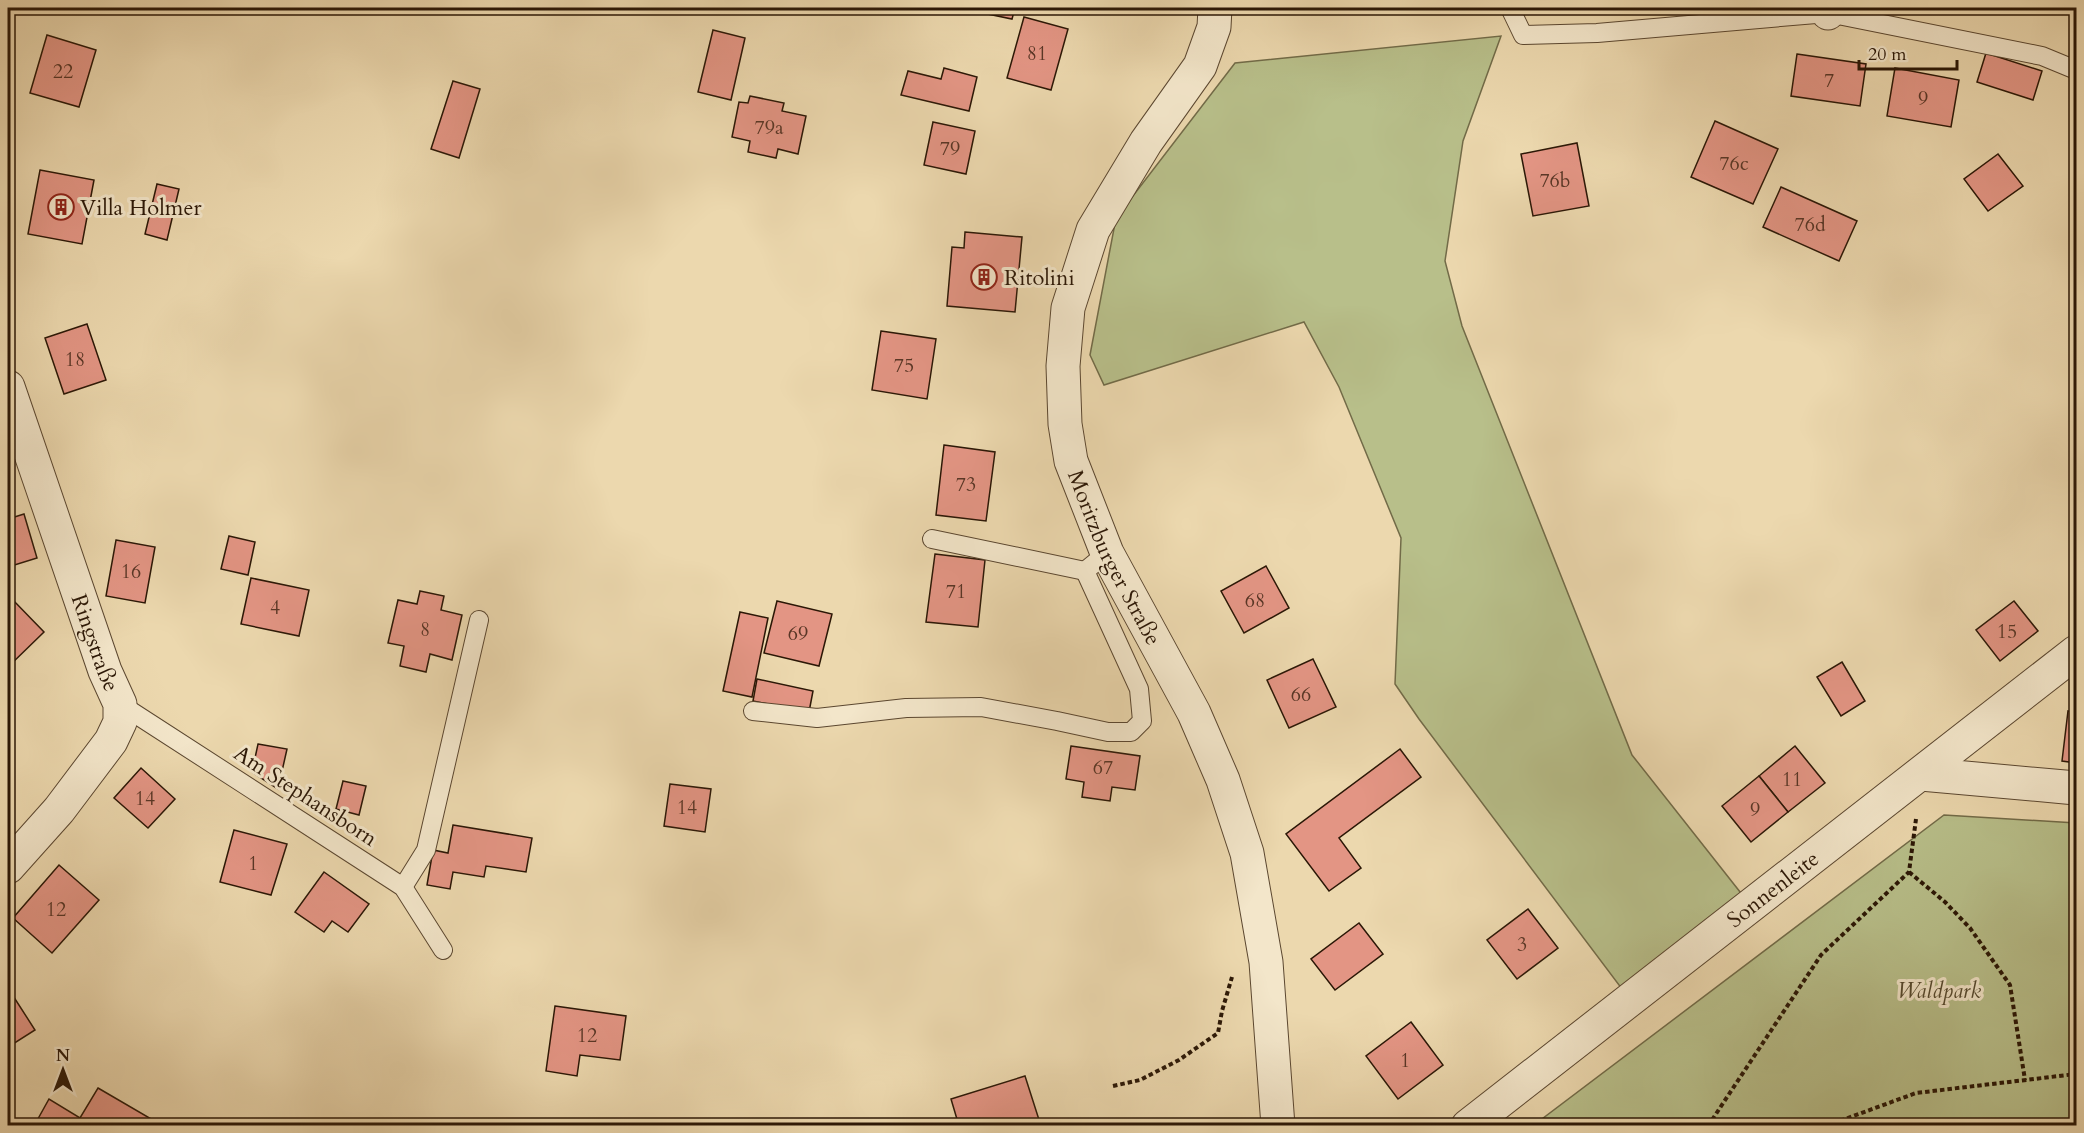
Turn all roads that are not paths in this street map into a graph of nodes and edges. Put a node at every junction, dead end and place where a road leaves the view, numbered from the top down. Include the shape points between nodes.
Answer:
1 (1215, 8) edge
2 (1510, 8) edge
3 (1828, 10) edge
4 (2076, 70) edge
5 (8, 387) edge
6 (932, 539) dead end
7 (1096, 562) junction
8 (479, 620) dead end
9 (2076, 652) edge
10 (120, 704) junction
11 (753, 711) dead end
12 (1921, 774) junction
13 (2076, 788) edge
14 (8, 867) edge
15 (403, 886) junction
16 (443, 950) dead end
17 (1278, 1125) edge
18 (1468, 1125) edge

1 - 7 street, Moritzburger Straße via 1214,27 1200,66 1146,142 1093,230 1068,308 1063,366 1065,424
2 - 3 lane via 1523,34 1597,33
3 - 4 lane via 2042,56
5 - 10 street, Ringstraße
6 - 7 lane
7 - 11 lane via 1139,689 1142,721 1131,732 1108,732 981,707 906,708 817,718
7 - 17 street, Moritzburger Straße via 1194,712 1223,780 1247,853 1266,962
8 - 15 lane via 426,850
9 - 12 street, Sonnenleite
10 - 14 street, Ringstraße via 120,722 111,741 59,810
10 - 15 lane, Am Stephansborn
12 - 13 street
12 - 18 street, Sonnenleite
15 - 16 lane, Am Stephansborn

